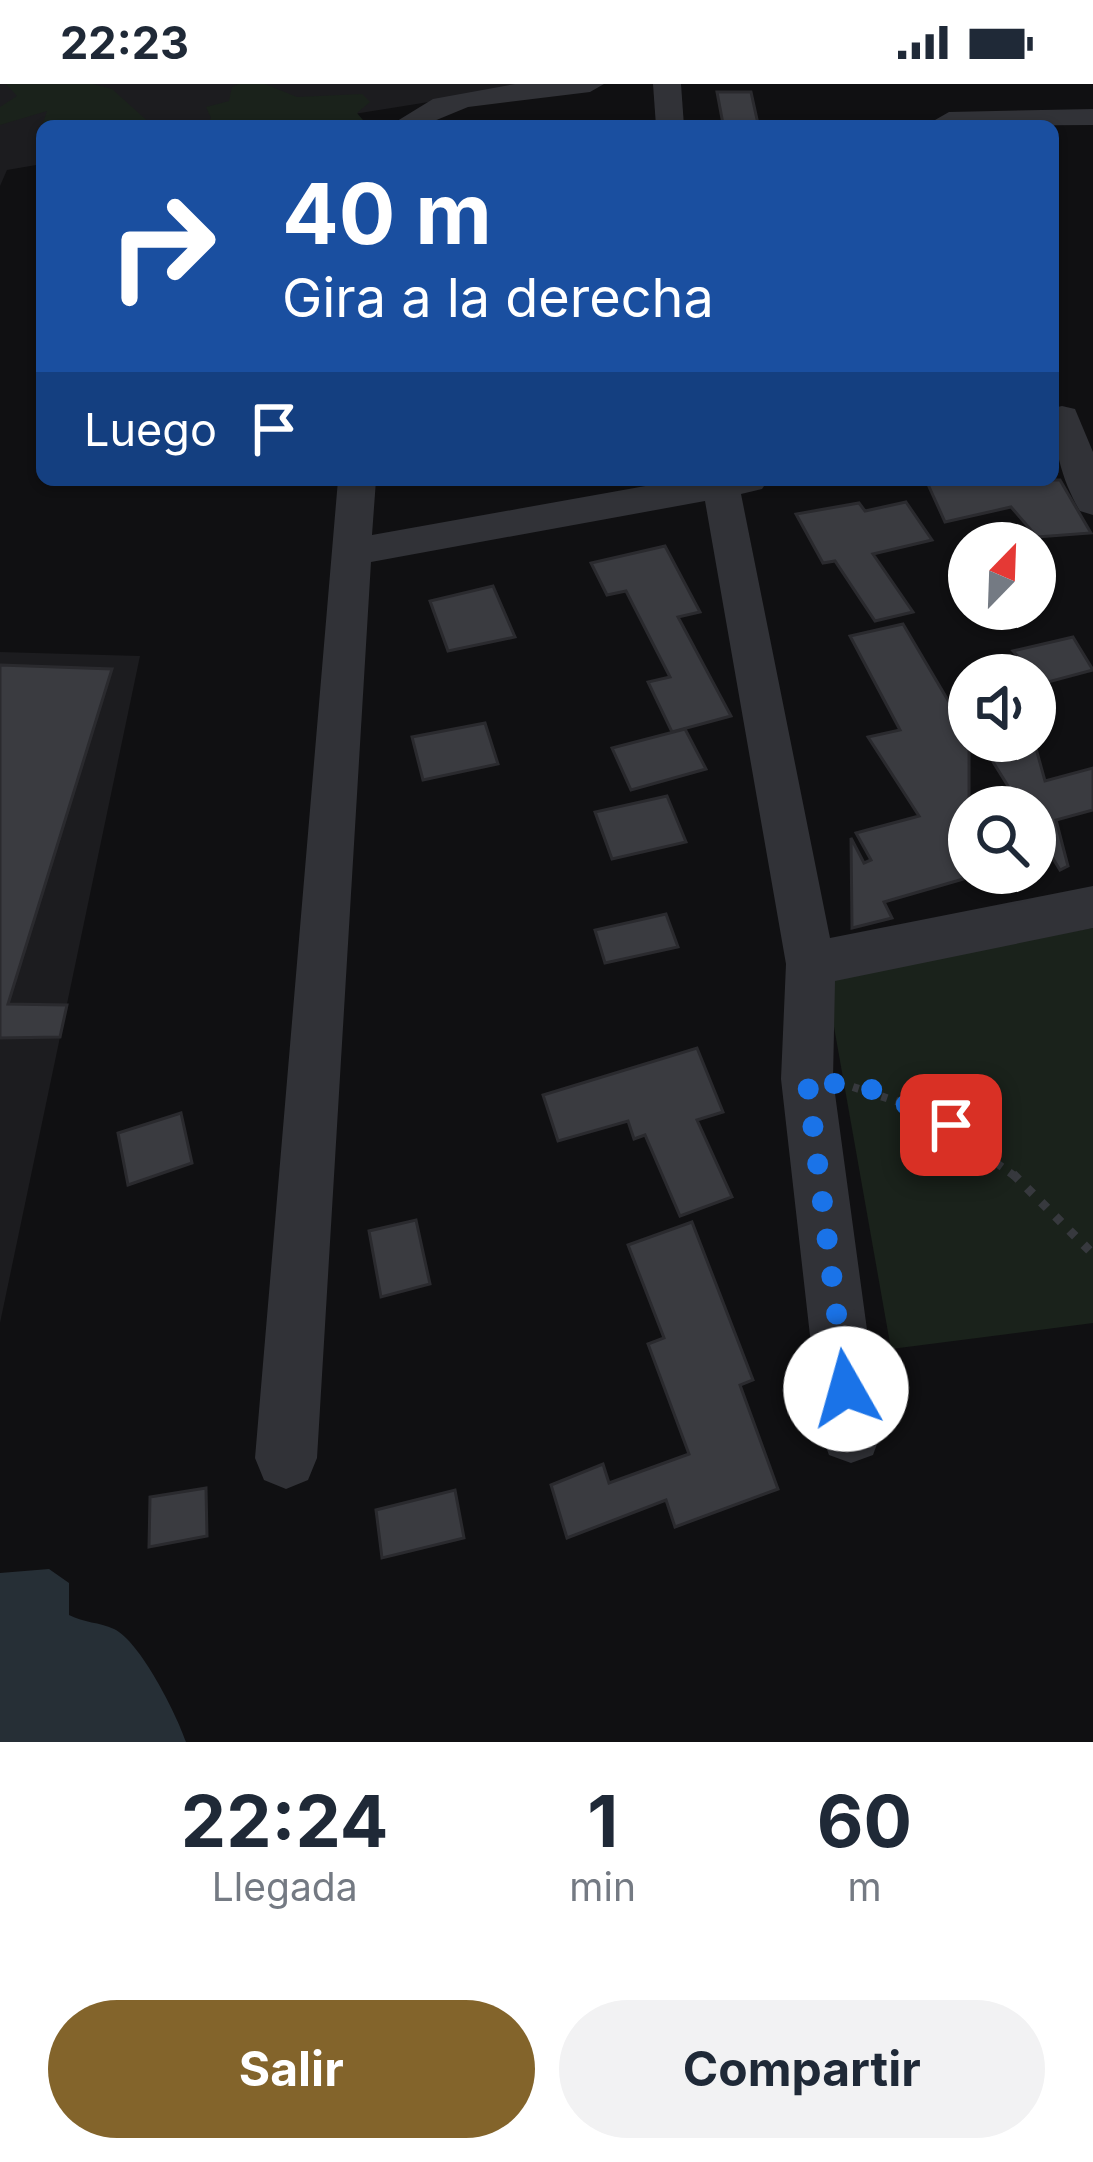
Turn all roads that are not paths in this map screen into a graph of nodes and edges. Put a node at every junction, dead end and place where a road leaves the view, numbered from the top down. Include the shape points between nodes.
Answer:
1 (590, 84) edge
2 (668, 84) edge
3 (937, 84) edge
4 (1093, 117) edge
5 (410, 120) edge
6 (670, 120) edge
7 (949, 120) edge
8 (1022, 120) edge
9 (1065, 411) edge
10 (356, 486) edge
11 (708, 486) edge
12 (731, 486) edge
13 (1093, 502) edge
14 (351, 552) junction
15 (1093, 907) edge
16 (811, 964) junction
17 (851, 1433) dead end
18 (286, 1458) dead end

1 - 5 street via 453,104
2 - 6 street
3 - 7 street
4 - 8 street
9 - 13 street
10 - 14 street
11 - 14 street
12 - 16 street
14 - 18 street
15 - 16 street
16 - 17 street via 807,1079

